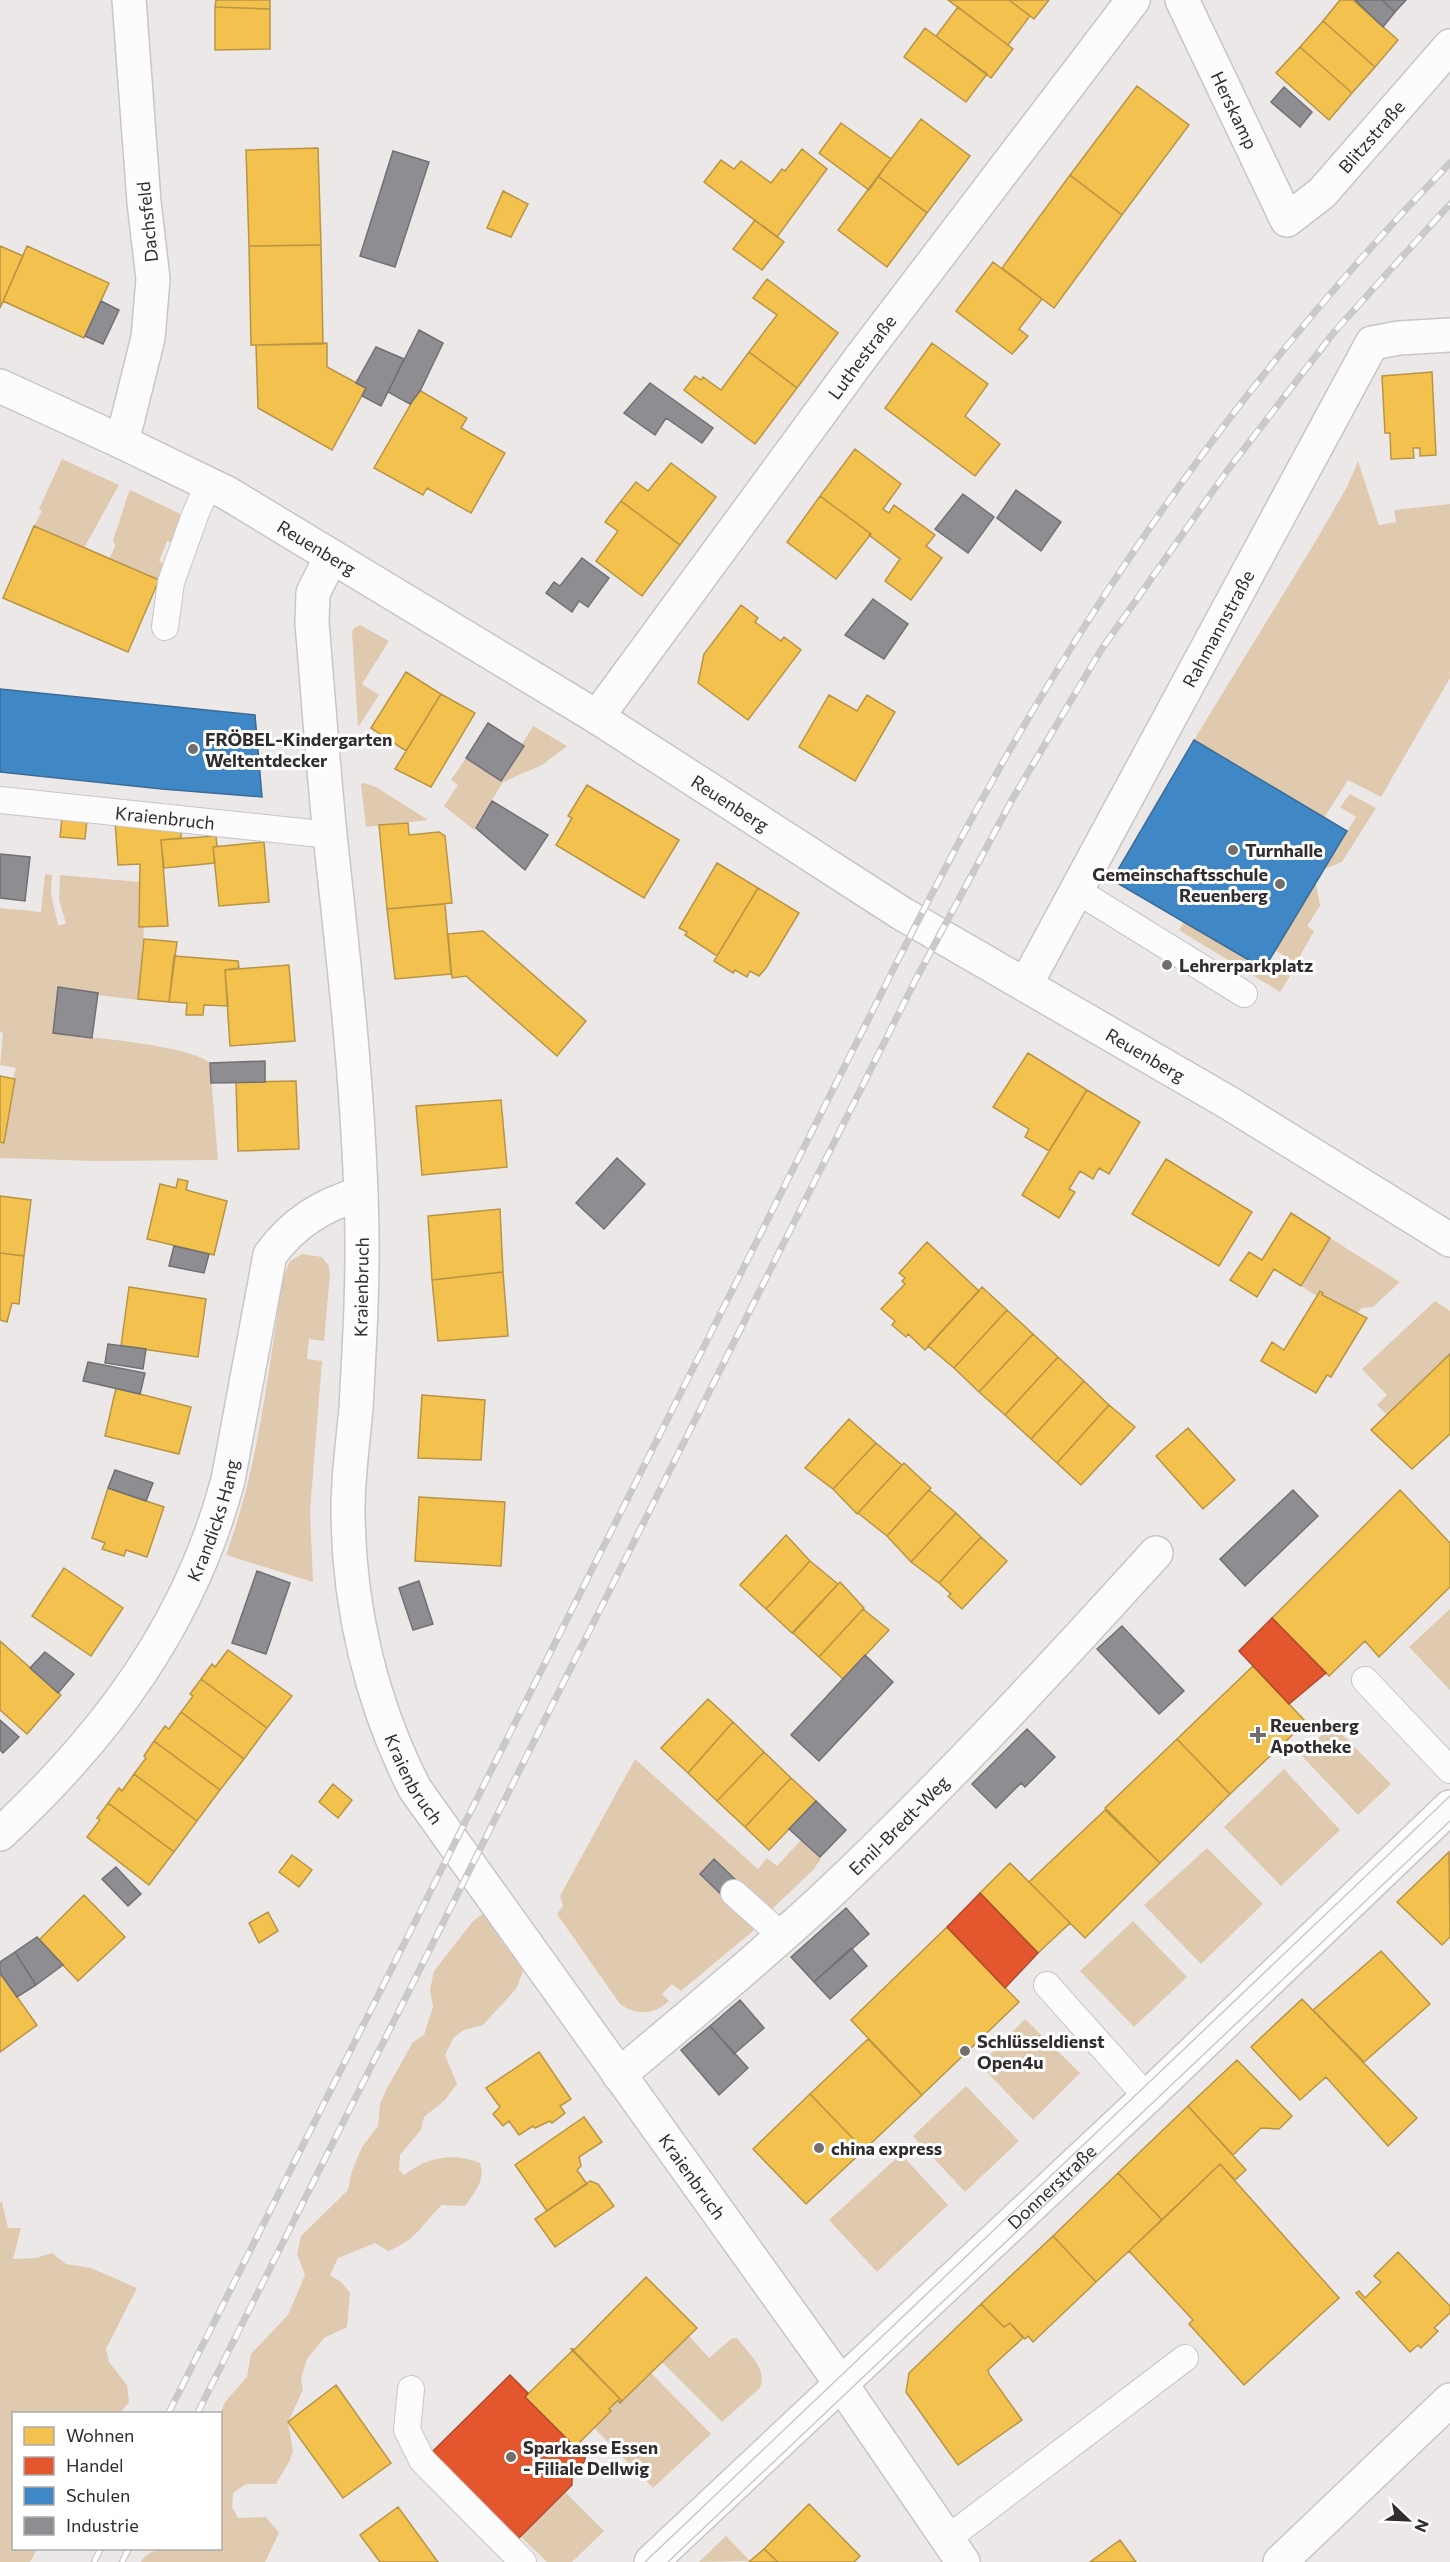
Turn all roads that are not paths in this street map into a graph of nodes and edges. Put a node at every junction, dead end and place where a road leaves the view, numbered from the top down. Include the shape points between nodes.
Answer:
1 (129, 0) edge
2 (1133, 0) edge
3 (1182, 0) edge
4 (1450, 46) edge
5 (1287, 220) joint
6 (1450, 335) edge
7 (0, 387) edge
8 (122, 442) junction
9 (209, 483) junction
10 (331, 557) junction
11 (165, 627) dead end
12 (597, 717) junction
13 (0, 800) edge
14 (330, 835) junction
15 (1076, 890) junction
16 (1026, 984) junction
17 (1244, 994) dead end
18 (361, 1194) junction
19 (1450, 1240) edge
20 (1156, 1553) dead end
21 (1365, 1680) dead end
22 (1450, 1770) edge
23 (1450, 1807) edge
24 (0, 1834) edge
25 (734, 1893) dead end
26 (781, 1935) junction
27 (1047, 1985) dead end
28 (619, 2075) junction
29 (1147, 2097) junction
30 (1185, 2358) dead end
31 (842, 2384) junction
32 (411, 2389) dead end
33 (1450, 2400) edge
34 (955, 2550) edge
35 (522, 2562) edge
36 (651, 2562) edge
37 (1280, 2562) edge

1 - 8 street, Dachsfeld via 153,279 148,338
2 - 12 street, Luthestraße via 862,356
3 - 5 street, Herskamp
4 - 5 street, Blitzstraße via 1322,193
6 - 15 street, Rahmannstraße via 1372,343
7 - 8 street, Reuenberg
8 - 9 street, Reuenberg
9 - 10 street, Reuenberg
9 - 11 lane via 171,582
10 - 12 street, Reuenberg
10 - 14 street, Kraienbruch via 315,587 312,605
12 - 16 street, Reuenberg via 901,913
13 - 14 lane, Kraienbruch
14 - 18 street, Kraienbruch via 351,1020
15 - 16 street, Rahmannstraße
15 - 17 lane
16 - 19 street, Reuenberg via 1229,1103
18 - 24 street, Krandicks Hang via 333,1202 309,1216 270,1255 228,1480 193,1584 143,1671 102,1728
18 - 28 street, Kraienbruch via 360,1347 348,1508 365,1657 395,1749 415,1789
20 - 26 street, Emil-Bredt-Weg via 934,1789
21 - 22 lane
23 - 29 street, Donnerstraße
25 - 26 lane
26 - 28 street, Emil-Bredt-Weg
27 - 29 lane
28 - 31 street, Kraienbruch
29 - 31 street, Donnerstraße
30 - 34 lane
31 - 34 street, Kraienbruch
31 - 36 street, Donnerstraße
32 - 35 lane via 407,2430 422,2460
33 - 37 street

